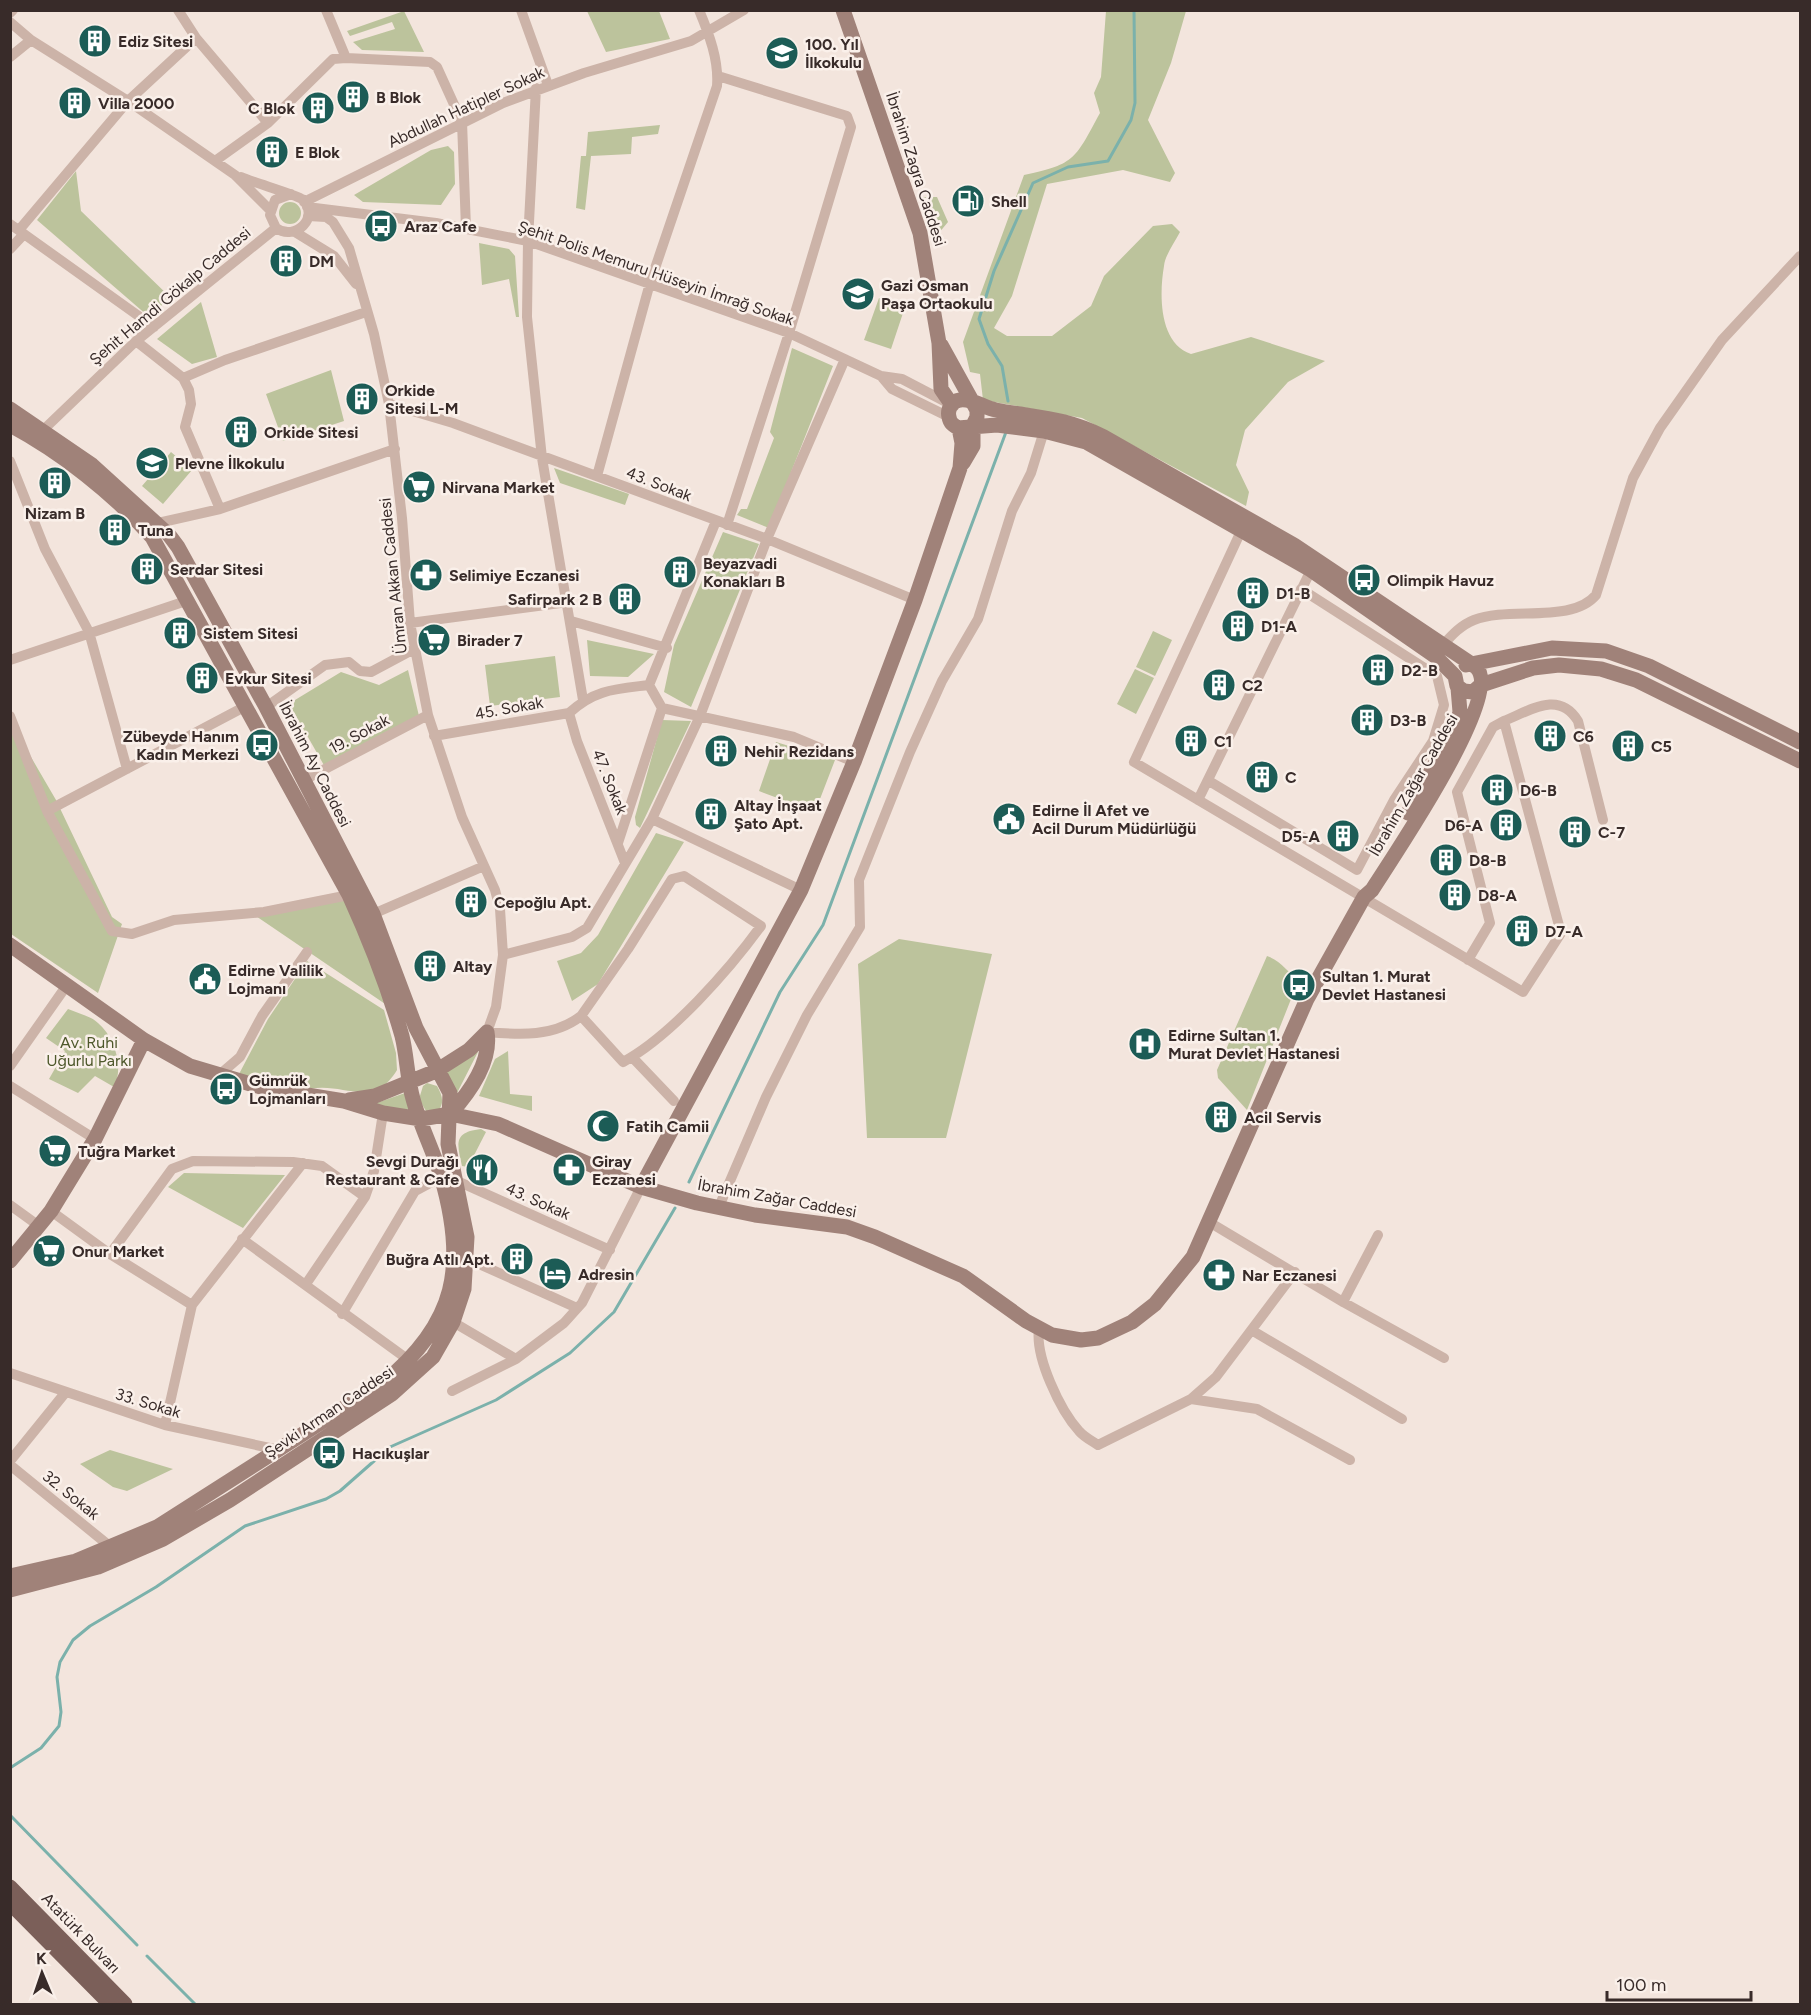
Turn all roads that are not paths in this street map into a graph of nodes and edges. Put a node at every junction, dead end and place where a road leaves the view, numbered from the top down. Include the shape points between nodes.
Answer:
1 (178, 10) edge
2 (326, 10) edge
3 (521, 10) edge
4 (699, 10) edge
5 (744, 10) edge
6 (843, 10) edge
7 (10, 22) edge
8 (709, 33) junction
9 (196, 38) junction
10 (31, 40) junction
11 (10, 57) edge
12 (346, 58) junction
13 (718, 76) junction
14 (548, 85) junction
15 (536, 88) junction
16 (128, 101) junction
17 (462, 122) junction
18 (268, 123) junction
19 (215, 161) junction
20 (235, 175) junction
21 (291, 194) junction
22 (307, 208) junction
23 (270, 210) junction
24 (276, 228) junction
25 (466, 228) junction
26 (18, 229) edge
27 (295, 232) junction
28 (528, 241) junction
29 (10, 249) edge
30 (1800, 256) edge
31 (650, 283) junction
32 (358, 286) junction
33 (366, 312) junction
34 (154, 327) junction
35 (789, 333) junction
36 (136, 341) junction
37 (939, 342) junction
38 (845, 359) junction
39 (183, 378) junction
40 (389, 404) junction
41 (973, 404) junction
42 (10, 410) edge
43 (958, 419) junction
44 (10, 425) edge
45 (1044, 431) junction
46 (38, 434) junction
47 (395, 449) junction
48 (542, 458) junction
49 (10, 461) edge
50 (597, 476) junction
51 (220, 509) junction
52 (158, 523) junction
53 (721, 523) junction
54 (1242, 530) junction
55 (768, 539) junction
56 (1314, 565) junction
57 (1301, 590) junction
58 (189, 600) junction
59 (915, 600) junction
60 (568, 602) junction
61 (572, 621) junction
62 (410, 623) junction
63 (89, 632) junction
64 (1442, 646) junction
65 (667, 648) junction
66 (414, 649) junction
67 (10, 660) edge
68 (1473, 665) junction
69 (1457, 682) junction
70 (1481, 684) junction
71 (649, 685) junction
72 (584, 700) junction
73 (246, 706) junction
74 (266, 707) junction
75 (662, 708) junction
76 (569, 713) junction
77 (428, 715) junction
78 (10, 716) edge
79 (700, 716) junction
80 (1504, 721) junction
81 (434, 736) junction
82 (1800, 742) edge
83 (1800, 761) edge
84 (854, 762) junction
85 (127, 769) junction
86 (304, 780) junction
87 (1209, 781) junction
88 (1438, 781) junction
89 (1457, 792) junction
90 (1198, 800) junction
91 (47, 812) junction
92 (652, 819) junction
93 (1603, 820) dead end
94 (618, 843) junction
95 (625, 863) junction
96 (484, 866) junction
97 (801, 890) junction
98 (349, 895) junction
99 (1364, 897) junction
100 (374, 914) junction
101 (10, 945) edge
102 (307, 952) dead end
103 (503, 955) junction
104 (1468, 960) junction
105 (67, 986) junction
106 (581, 1016) junction
107 (487, 1032) junction
108 (144, 1040) junction
109 (632, 1057) junction
110 (10, 1066) edge
111 (436, 1071) junction
112 (218, 1076) junction
113 (410, 1083) junction
114 (10, 1086) edge
115 (344, 1101) junction
116 (674, 1101) dead end
117 (383, 1113) junction
118 (450, 1114) junction
119 (421, 1119) junction
120 (95, 1139) junction
121 (303, 1163) junction
122 (448, 1179) junction
123 (641, 1186) junction
124 (365, 1197) junction
125 (10, 1205) edge
126 (718, 1209) junction
127 (51, 1211) junction
128 (1209, 1222) junction
129 (39, 1226) junction
130 (1378, 1235) dead end
131 (242, 1239) junction
132 (610, 1250) junction
133 (110, 1254) junction
134 (468, 1259) junction
135 (10, 1261) edge
136 (1295, 1272) junction
137 (306, 1284) junction
138 (1343, 1302) junction
139 (192, 1305) junction
140 (577, 1308) junction
141 (342, 1314) junction
142 (453, 1322) junction
143 (1039, 1329) junction
144 (1253, 1331) junction
145 (1444, 1358) dead end
146 (516, 1359) junction
147 (410, 1361) junction
148 (10, 1373) edge
149 (452, 1391) dead end
150 (65, 1393) junction
151 (1191, 1400) junction
152 (1402, 1419) dead end
153 (165, 1425) junction
154 (279, 1450) junction
155 (1350, 1460) dead end
156 (10, 1463) edge
157 (112, 1548) junction
158 (10, 1576) edge
159 (10, 1590) edge
160 (10, 1887) edge
161 (10, 1904) edge
162 (110, 2004) edge
163 (126, 2004) edge

1 - 9 street
2 - 12 street
3 - 14 street
4 - 8 street
5 - 8 street, Abdullah Hatipler Sokak
6 - 37 main road, İbrahim Zagra Caddesi via 920,232
7 - 10 street
8 - 13 street
8 - 14 street, Abdullah Hatipler Sokak
9 - 16 street
9 - 18 street
10 - 11 street
10 - 16 street
12 - 17 street via 430,62 437,67
12 - 18 street via 333,59
13 - 31 street
13 - 35 street via 847,117 851,127
14 - 15 street, Abdullah Hatipler Sokak
15 - 17 street, Abdullah Hatipler Sokak
15 - 28 street
16 - 19 street
16 - 26 street
17 - 22 street, Abdullah Hatipler Sokak
17 - 25 street
18 - 19 street
19 - 20 street
20 - 21 street
20 - 23 street
21 - 22 street
21 - 23 street via 280,197
22 - 25 street, Şehit Polis Memuru Hüseyin İmrağ Sokak
22 - 27 street via 304,226
22 - 32 street, Ümran Akkan Caddesi via 333,222 341,233
23 - 24 street via 270,220
24 - 27 street
24 - 34 street, Şehit Hamdi Gökalp Caddesi
25 - 28 street, Şehit Polis Memuru Hüseyin İmrağ Sokak
26 - 29 street
26 - 34 street
27 - 32 street via 333,256
28 - 31 street, Şehit Polis Memuru Hüseyin İmrağ Sokak
28 - 48 street via 527,317
30 - 64 street via 1722,340 1660,428 1633,478 1596,595 1589,603 1555,611 1489,615 1460,627
31 - 35 street, Şehit Polis Memuru Hüseyin İmrağ Sokak
31 - 50 street
32 - 33 street, Ümran Akkan Caddesi
33 - 39 street
33 - 40 street, Ümran Akkan Caddesi
34 - 36 street, Şehit Hamdi Gökalp Caddesi
35 - 38 street, Şehit Polis Memuru Hüseyin İmrağ Sokak
35 - 53 street
36 - 39 street
36 - 46 street, Şehit Hamdi Gökalp Caddesi
37 - 41 main road, İbrahim Zagra Caddesi
37 - 43 main road, İbrahim Zagra Caddesi via 941,389
38 - 43 street, Şehit Polis Memuru Hüseyin İmrağ Sokak via 881,376 892,389
38 - 55 street
39 - 51 street via 191,404 185,427
40 - 47 street, Ümran Akkan Caddesi
40 - 48 street, 43. Sokak via 453,423
41 - 43 main road via 978,414
41 - 43 main road via 961,400
41 - 56 main road via 1077,423
42 - 46 main road, İbrahim Ay Caddesi
43 - 45 main road
43 - 59 main road via 962,443 960,468
44 - 46 main road, İbrahim Ay Caddesi
45 - 54 main road via 1086,442
45 - 126 street via 1031,473 1012,511 978,619 942,681 859,880 860,927 807,1015 766,1097
46 - 52 main road, İbrahim Ay Caddesi via 92,465
46 - 58 main road, İbrahim Ay Caddesi via 136,519 164,555
47 - 51 street
47 - 62 street, Ümran Akkan Caddesi
48 - 50 street, 43. Sokak
48 - 60 street
49 - 63 street via 45,549
50 - 53 street, 43. Sokak
51 - 52 street
52 - 74 main road, İbrahim Ay Caddesi via 178,548
53 - 55 street, 43. Sokak
53 - 65 street
54 - 56 main road
54 - 90 street via 1134,762
55 - 59 street, 43. Sokak
55 - 79 street
56 - 57 street
56 - 64 main road
56 - 69 main road via 1435,656
57 - 87 street
57 - 87 street via 1437,676 1444,705 1433,741 1394,800 1357,870
58 - 63 street
58 - 73 main road, İbrahim Ay Caddesi
59 - 84 main road
60 - 61 street
60 - 62 street
61 - 65 street
61 - 72 street
62 - 66 street, Ümran Akkan Caddesi
63 - 67 street
63 - 85 street
64 - 68 main road
65 - 71 street
66 - 74 street via 371,672 360,671 349,662 325,665
66 - 77 street, Ümran Akkan Caddesi
68 - 69 main road via 1460,668
68 - 70 main road via 1482,674
68 - 82 main road via 1552,648 1606,651 1649,666
69 - 70 main road via 1470,692
69 - 99 main road, İbrahim Zağar Caddesi via 1460,712 1456,726 1365,888
70 - 83 main road via 1533,668 1558,665 1609,670
70 - 88 main road, İbrahim Zağar Caddesi via 1469,728
71 - 72 street via 602,691
71 - 75 street
72 - 76 street, 45. Sokak
73 - 85 street
73 - 98 main road, İbrahim Ay Caddesi
74 - 86 main road, İbrahim Ay Caddesi
75 - 79 street
75 - 94 street
76 - 81 street, 45. Sokak
76 - 94 street, 47. Sokak
77 - 81 street, Ümran Akkan Caddesi
77 - 86 street, 19. Sokak
78 - 91 street
79 - 84 street via 794,737
79 - 92 street
80 - 89 street via 1493,728
80 - 93 street via 1546,705 1571,710 1578,721
80 - 104 street via 1561,933 1523,992
81 - 96 street, Ümran Akkan Caddesi
84 - 97 main road
85 - 91 street
86 - 100 main road, İbrahim Ay Caddesi
87 - 90 street
88 - 89 street
88 - 99 main road, İbrahim Zağar Caddesi
89 - 104 street via 1490,923
90 - 99 street
91 - 98 street via 112,931 132,934 174,920 264,912
92 - 95 street
92 - 97 street
94 - 95 street, 47. Sokak
95 - 103 street via 595,918 581,933
96 - 100 street
96 - 103 street, Ümran Akkan Caddesi via 500,909
97 - 123 main road
98 - 113 main road, İbrahim Ay Caddesi via 394,1010
99 - 104 street
99 - 128 main road, İbrahim Zağar Caddesi via 1307,999
100 - 111 main road, İbrahim Ay Caddesi
101 - 105 main road
102 - 112 street via 262,1016 240,1057
103 - 107 street, Ümran Akkan Caddesi via 496,1007
105 - 108 main road
105 - 110 street
106 - 107 street via 564,1029
106 - 109 street via 623,1062
106 - 109 street via 672,879 684,876 759,922 761,926 754,935 686,1012 647,1049
107 - 111 main road
107 - 118 main road via 488,1046 474,1083
108 - 112 main road via 190,1066
108 - 120 main road
109 - 116 street
111 - 113 main road
111 - 118 main road, İbrahim Ay Caddesi via 450,1093
112 - 115 main road
113 - 115 main road via 375,1096
113 - 119 main road, İbrahim Ay Caddesi
114 - 120 street
115 - 117 main road
117 - 119 main road
117 - 124 street via 374,1171
118 - 119 main road
118 - 122 main road, Şevki Arman Caddesi
118 - 123 main road, İbrahim Zağar Caddesi via 498,1124
119 - 122 main road
120 - 127 main road
121 - 124 street via 322,1166
121 - 131 street
121 - 133 street via 193,1161 172,1169
122 - 132 street, 43. Sokak
122 - 134 main road, Şevki Arman Caddesi via 467,1237
122 - 141 street via 415,1191
122 - 147 main road via 455,1248 453,1282 434,1329
123 - 126 main road, İbrahim Zağar Caddesi
123 - 132 street
124 - 137 street
125 - 129 street
126 - 143 main road, İbrahim Zağar Caddesi via 847,1227 875,1237 963,1276
127 - 129 main road
127 - 133 street
128 - 136 street
128 - 143 main road, İbrahim Zağar Caddesi via 1193,1257 1155,1304 1132,1322 1108,1335 1082,1340
129 - 135 main road
130 - 138 street
131 - 137 street
131 - 139 street
132 - 140 street
133 - 139 street
134 - 140 street
134 - 142 main road, Şevki Arman Caddesi via 464,1289
136 - 138 street
136 - 144 street
137 - 141 street
138 - 145 street
139 - 153 street
140 - 146 street via 564,1323
141 - 147 street
142 - 146 street
142 - 159 main road, Şevki Arman Caddesi via 433,1357 392,1394 230,1500 123,1558
143 - 151 street via 1038,1344 1061,1406 1080,1432 1098,1445
144 - 151 street via 1216,1377
144 - 152 street
146 - 149 street
147 - 154 main road
148 - 150 street, 33. Sokak
150 - 153 street, 33. Sokak
150 - 156 street, 32. Sokak
151 - 155 street via 1257,1409
153 - 154 street, 33. Sokak
154 - 157 main road via 157,1527
156 - 157 street, 32. Sokak
157 - 158 main road via 76,1561
160 - 163 main road, Atatürk Bulvarı
161 - 162 main road, Atatürk Bulvarı

